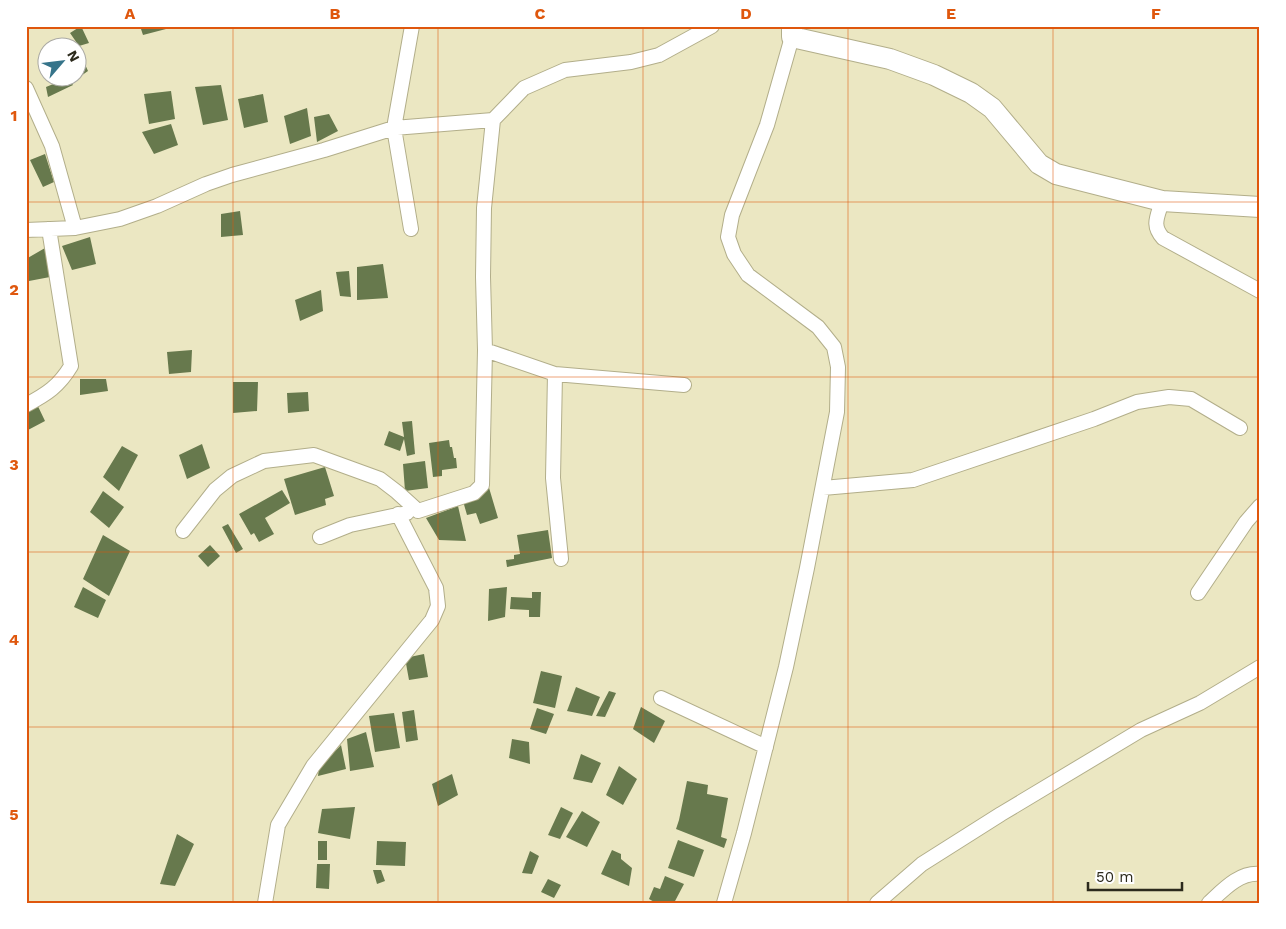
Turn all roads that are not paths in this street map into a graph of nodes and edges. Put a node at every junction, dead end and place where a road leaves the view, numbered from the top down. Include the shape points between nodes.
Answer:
1 (412, 26) edge
2 (712, 26) edge
3 (792, 32) edge
4 (26, 88) edge
5 (493, 120) junction
6 (394, 128) junction
7 (1162, 201) junction
8 (1260, 207) edge
9 (75, 228) junction
10 (49, 229) junction
11 (411, 229) dead end
12 (26, 230) edge
13 (1260, 291) edge
14 (485, 350) junction
15 (555, 374) junction
16 (684, 385) dead end
17 (26, 405) edge
18 (1240, 428) dead end
19 (823, 488) junction
20 (1260, 506) edge
21 (418, 511) junction
22 (398, 514) junction
23 (182, 531) dead end
24 (320, 537) dead end
25 (561, 559) dead end
26 (1198, 593) dead end
27 (1260, 667) edge
28 (661, 698) dead end
29 (766, 747) junction
30 (1260, 874) edge
31 (266, 903) edge
32 (724, 903) edge
33 (877, 903) edge
34 (1209, 903) edge

1 - 6 street
2 - 5 street via 659,55 556,73 524,88
3 - 7 street via 890,59 934,75 971,93 992,108 1039,164 1056,174
3 - 19 street via 767,124 732,216 728,236 734,254 748,275 818,327 834,347 838,367 837,412
4 - 9 street via 52,146
5 - 6 street
5 - 14 street via 484,208
6 - 9 street via 224,178 120,219
6 - 11 street
7 - 8 street
7 - 13 street via 1156,222 1157,231 1163,238
9 - 10 street
10 - 12 street
10 - 17 street via 72,366 63,380 47,394
14 - 15 street
14 - 21 street via 482,485 474,493
15 - 16 street
15 - 25 street via 552,478
18 - 19 street via 1191,399 1169,397 1137,402 913,480
19 - 29 street
20 - 26 street
21 - 22 street
21 - 23 street via 380,479 314,455 264,461 232,476 215,490
22 - 24 street
22 - 31 street via 436,588 438,606 432,620 313,766 278,825
27 - 33 street via 1200,703 1141,730 1001,814 922,864
28 - 29 street
29 - 32 street
30 - 34 street via 1250,873 1232,883

